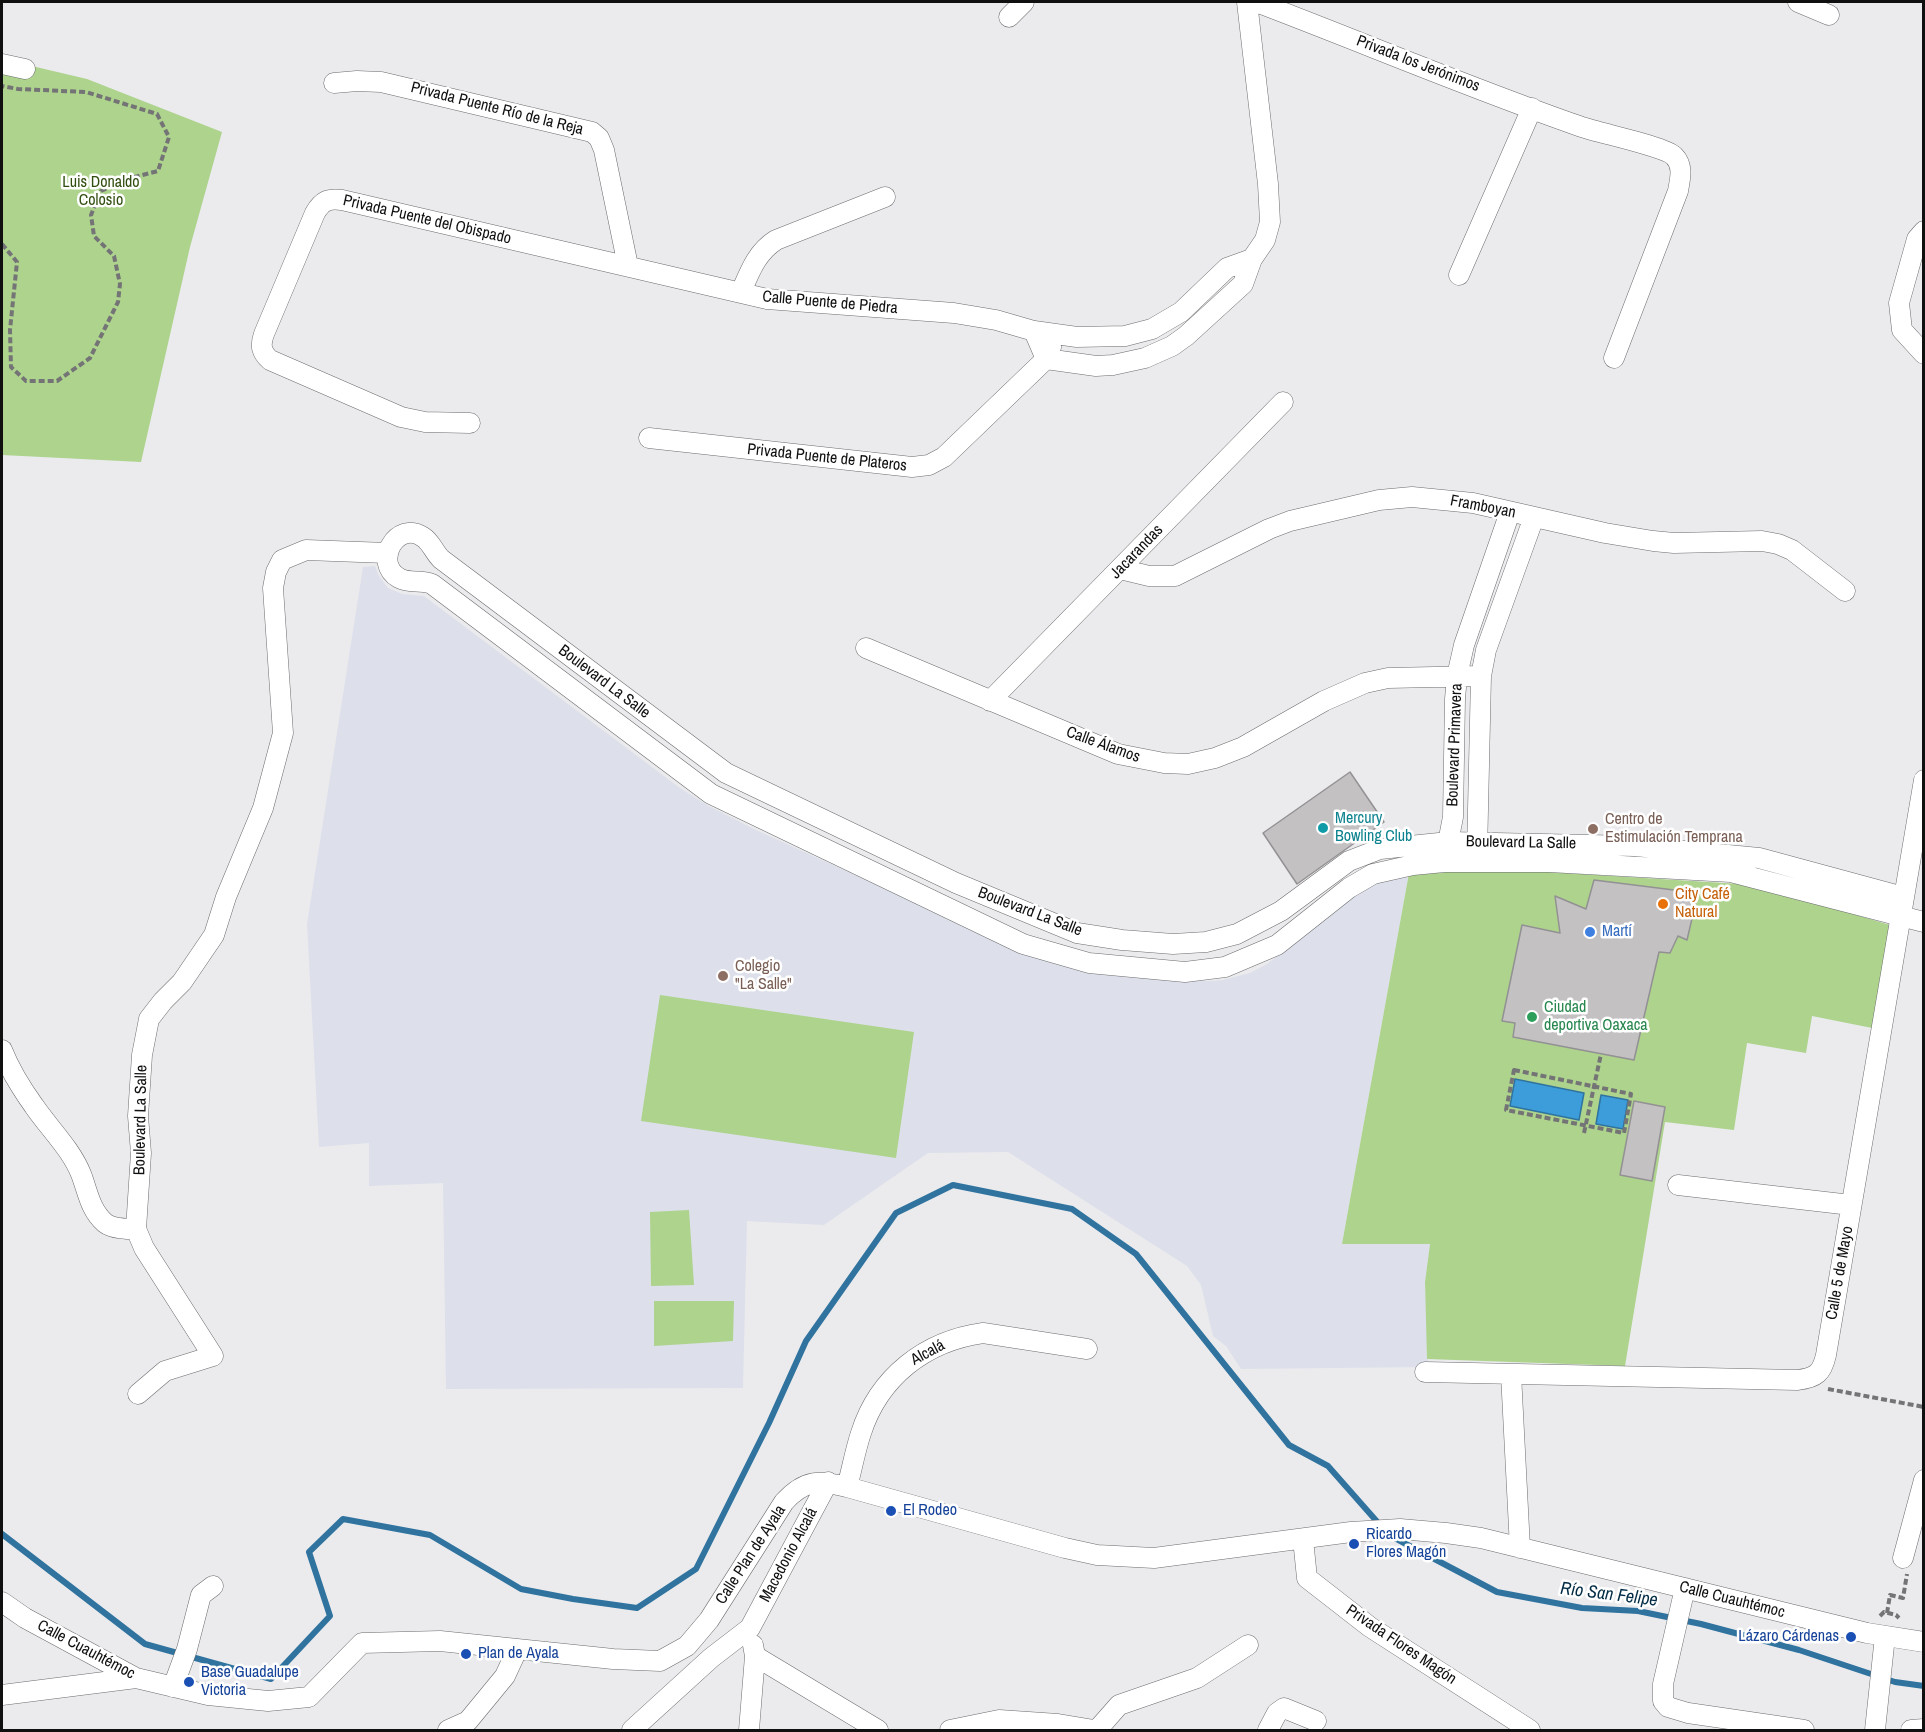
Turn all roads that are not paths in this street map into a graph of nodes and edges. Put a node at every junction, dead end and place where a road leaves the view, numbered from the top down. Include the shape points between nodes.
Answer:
1 (1024, 2) edge
2 (1247, 2) edge
3 (1256, 2) edge
4 (1797, 2) edge
5 (1829, 15) dead end
6 (1009, 17) dead end
7 (2, 64) edge
8 (25, 69) dead end
9 (334, 83) dead end
10 (1532, 108) junction
11 (885, 197) dead end
12 (1923, 231) edge
13 (1252, 259) junction
14 (628, 266) junction
15 (1459, 275) dead end
16 (741, 292) junction
17 (1044, 332) junction
18 (1923, 354) edge
19 (1614, 358) dead end
20 (1046, 359) junction
21 (1283, 402) dead end
22 (470, 423) dead end
23 (649, 438) dead end
24 (1510, 512) junction
25 (1534, 517) junction
26 (387, 553) junction
27 (1120, 569) junction
28 (1845, 591) dead end
29 (866, 648) dead end
30 (1457, 676) junction
31 (1481, 676) junction
32 (990, 701) junction
33 (1923, 780) edge
34 (1449, 842) junction
35 (1477, 851) junction
36 (1444, 862) junction
37 (1901, 906) junction
38 (1923, 922) edge
39 (2, 1050) edge
40 (1678, 1185) dead end
41 (1851, 1205) junction
42 (136, 1229) junction
43 (1087, 1349) dead end
44 (1425, 1372) dead end
45 (1511, 1374) junction
46 (138, 1394) dead end
47 (1923, 1480) edge
48 (838, 1485) junction
49 (1304, 1539) junction
50 (1520, 1548) junction
51 (1903, 1558) road end
52 (213, 1586) dead end
53 (1683, 1595) junction
54 (2, 1602) edge
55 (709, 1620) joint
56 (750, 1628) junction
57 (1884, 1642) junction
58 (1923, 1642) edge
59 (1248, 1645) dead end
60 (517, 1650) junction
61 (755, 1656) junction
62 (136, 1678) junction
63 (175, 1681) junction
64 (2, 1695) edge
65 (1316, 1721) dead end
66 (1876, 1723) edge
67 (1923, 1729) edge
68 (1804, 1730) edge
69 (448, 1731) edge
70 (632, 1731) edge
71 (749, 1731) edge
72 (878, 1731) edge
73 (951, 1731) edge
74 (1096, 1731) edge
75 (1268, 1731) edge
76 (1530, 1731) edge
77 (1911, 1731) edge

1 - 6 street
2 - 13 street via 1270,205 1267,232
3 - 10 street, Privada los Jerónimos
4 - 5 street
7 - 8 street
9 - 14 street, Privada Puente Río de la Reja via 381,82 592,132 604,150
10 - 15 street
10 - 19 street, Privada los Jerónimos via 1580,127 1669,153 1679,163 1677,191
11 - 16 street via 765,247
12 - 18 street via 1917,239 1899,303 1902,330
13 - 17 street, Calle Puente de Piedra via 1227,268 1181,312 1152,329 1102,337
13 - 20 street via 1243,284 1196,328 1166,349 1113,365
14 - 16 street, Calle Puente de Piedra
14 - 22 street, Privada Puente del Obispado via 342,200 323,201 264,334 262,351 270,360 401,417
16 - 17 street, Calle Puente de Piedra via 784,301 954,313
17 - 20 street
20 - 23 street, Privada Puente de Plateros via 944,457 929,465 912,467
21 - 27 street, Jacarandas
24 - 25 street, Framboyan
24 - 27 street, Framboyan via 1432,498 1379,500 1290,521 1175,576 1149,576
24 - 30 street, Boulevard Primavera
25 - 28 street, Framboyan via 1653,541 1778,544 1792,550
25 - 31 street, Boulevard Primavera via 1486,650
26 - 34 street, Boulevard La Salle via 394,540 403,534 424,538 441,559 716,767 956,883 1077,933 1173,944 1206,942 1237,934 1281,911 1349,861 1380,849
26 - 36 street, Boulevard La Salle via 389,567 396,576 432,584 711,794 1023,944 1089,963 1185,972 1225,967 1277,945 1349,888 1373,874
26 - 42 street, Boulevard La Salle via 306,550 282,560 276,572 273,588 283,733 263,808 214,934 182,982 149,1019 142,1055
27 - 32 street, Jacarandas
29 - 32 street, Calle Álamos
30 - 31 street, Calle Álamos
30 - 32 street, Calle Álamos via 1388,678 1365,683 1324,700 1243,747 1188,764 1164,764 1118,754
30 - 34 street, Boulevard Primavera via 1454,817
31 - 35 street, Boulevard Primavera
33 - 37 street, Calle 5 de Mayo
34 - 35 street, Boulevard La Salle
34 - 36 street, Boulevard Primavera
35 - 36 street, Boulevard La Salle
35 - 37 street, Boulevard La Salle via 1635,846 1759,858
37 - 38 street, Boulevard La Salle
37 - 41 street, Calle 5 de Mayo
39 - 42 street via 11,1071 80,1172 92,1207 107,1224
40 - 41 street
41 - 45 street, Calle 5 de Mayo via 1824,1363 1813,1378
42 - 46 street via 144,1248 213,1356 165,1371
43 - 48 street, Alcalá via 983,1333 942,1343 908,1362 879,1394
44 - 45 street
45 - 50 street
47 - 51 street
48 - 49 street, Calle Cuauhtémoc via 1097,1555 1154,1558
48 - 55 street, Calle Plan de Ayala via 810,1483 784,1502
48 - 56 street, Macedonio Alcalá
49 - 50 street, Calle Cuauhtémoc via 1400,1529 1480,1538
49 - 76 street, Privada Flores Magón via 1307,1578 1370,1627
50 - 53 street, Calle Cuauhtémoc
52 - 63 street via 201,1595
53 - 57 street, Calle Cuauhtémoc
53 - 68 street via 1662,1693 1668,1707
54 - 62 street, Calle Cuauhtémoc
55 - 60 street, Calle Cuauhtémoc via 687,1646 660,1661
56 - 61 street
56 - 70 street via 711,1658
57 - 58 street, Calle Cuauhtémoc
57 - 66 street
59 - 74 street via 1197,1678 1119,1705
60 - 63 street, Calle Cuauhtémoc via 440,1641 362,1643 309,1697 268,1701 208,1695
60 - 69 street via 505,1676 468,1721
61 - 71 street
61 - 72 street
62 - 63 street, Calle Cuauhtémoc
62 - 64 street
65 - 75 street via 1284,1708
67 - 77 street
73 - 74 street via 999,1720

